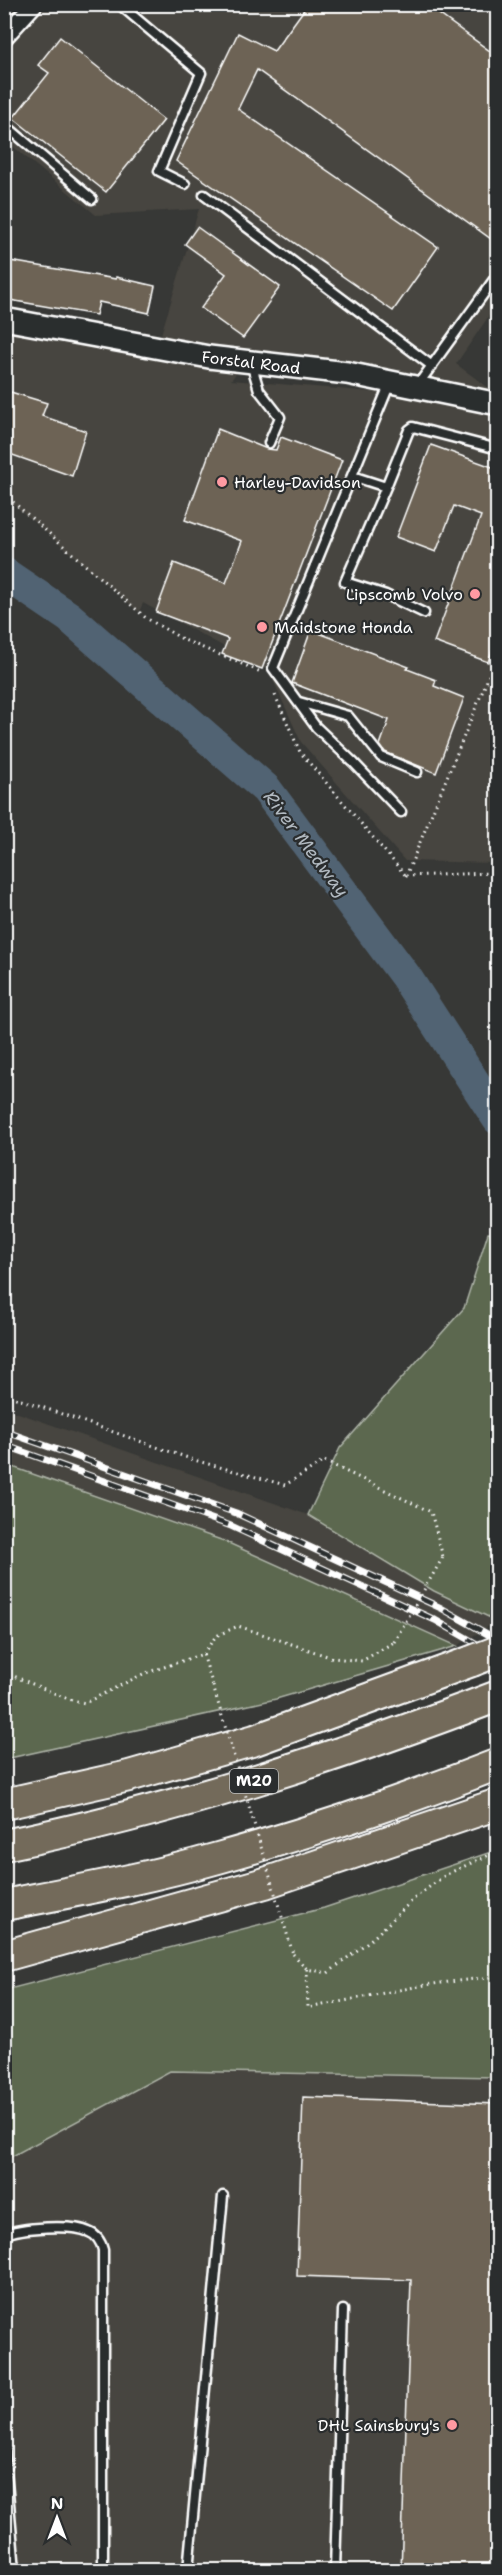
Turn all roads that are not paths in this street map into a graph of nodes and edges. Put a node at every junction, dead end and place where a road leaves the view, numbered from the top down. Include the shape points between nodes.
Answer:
1 (34, 4) edge
2 (119, 4) edge
3 (4, 37) edge
4 (4, 124) edge
5 (185, 184) dead end
6 (204, 195) dead end
7 (92, 199) dead end
8 (498, 274) edge
9 (4, 319) edge
10 (251, 362) junction
11 (432, 366) junction
12 (390, 382) junction
13 (417, 387) junction
14 (498, 404) edge
15 (269, 443) dead end
16 (498, 448) edge
17 (352, 476) junction
18 (386, 487) junction
19 (424, 613) dead end
20 (298, 702) junction
21 (417, 772) dead end
22 (401, 812) dead end
23 (485, 1656) edge
24 (498, 1696) edge
25 (498, 1764) edge
26 (4, 1804) edge
27 (498, 1804) edge
28 (4, 1845) edge
29 (191, 1904) junction
30 (4, 1905) edge
31 (4, 1943) edge
32 (4, 1956) edge
33 (223, 2196) dead end
34 (4, 2235) edge
35 (343, 2310) dead end
36 (4, 2447) edge
37 (15, 2571) edge
38 (103, 2571) edge
39 (188, 2571) edge
40 (335, 2571) edge

1 - 3 street
2 - 5 lane via 201,74 159,171
4 - 7 lane
6 - 11 lane
8 - 11 lane
9 - 10 street, Forstal Road
10 - 12 street, Forstal Road
10 - 15 lane via 259,390 280,417
11 - 13 lane
12 - 13 street, Forstal Road
12 - 17 lane
13 - 14 street, Forstal Road
16 - 18 lane via 413,427
17 - 18 lane
17 - 20 lane via 273,668
18 - 19 lane via 345,582
20 - 21 lane via 348,716 381,757
20 - 22 lane via 316,728
23 - 26 highway, M20 via 255,1740 129,1776
24 - 28 highway, M20 via 229,1789
25 - 30 highway via 413,1796 216,1859
27 - 29 highway
29 - 31 highway
29 - 32 highway
33 - 39 lane
34 - 38 lane via 19,2229 77,2229 91,2232 100,2241
35 - 40 lane
36 - 37 lane

